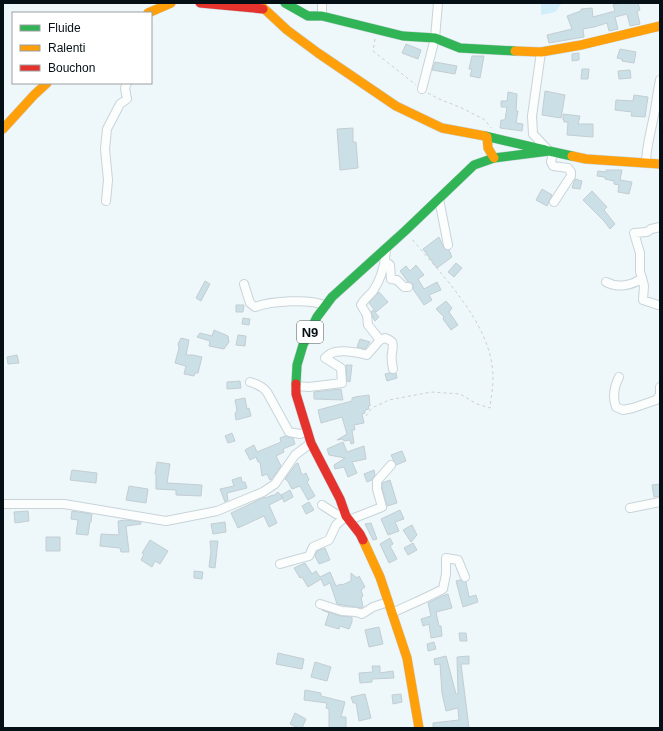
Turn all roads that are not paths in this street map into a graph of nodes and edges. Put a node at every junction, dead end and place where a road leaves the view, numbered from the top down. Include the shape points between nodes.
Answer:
1 (171, 3) edge
2 (200, 3) edge
3 (285, 3) edge
4 (322, 3) edge
5 (438, 3) edge
6 (261, 6) edge
7 (150, 12) edge
8 (322, 16) junction
9 (660, 26) edge
10 (436, 38) junction
11 (542, 52) junction
12 (660, 80) edge
13 (46, 84) edge
14 (127, 84) edge
15 (422, 89) dead end
16 (3, 129) edge
17 (488, 137) junction
18 (551, 152) junction
19 (494, 158) junction
20 (646, 164) junction
21 (660, 164) edge
22 (439, 199) junction
23 (106, 201) dead end
24 (554, 202) dead end
25 (660, 227) edge
26 (448, 244) dead end
27 (386, 249) junction
28 (385, 261) junction
29 (642, 278) junction
30 (606, 282) dead end
31 (244, 284) dead end
32 (408, 287) dead end
33 (658, 305) dead end
34 (326, 306) junction
35 (380, 340) junction
36 (393, 369) dead end
37 (619, 377) dead end
38 (250, 382) dead end
39 (296, 386) junction
40 (660, 386) edge
41 (308, 432) junction
42 (310, 443) junction
43 (391, 465) dead end
44 (660, 502) edge
45 (3, 504) edge
46 (322, 504) dead end
47 (630, 508) dead end
48 (347, 518) junction
49 (280, 564) dead end
50 (466, 577) dead end
51 (388, 602) junction
52 (320, 604) dead end
53 (392, 614) junction
54 (420, 728) edge

1 - 7 main road
2 - 6 main road
3 - 8 main road via 308,16
4 - 8 street
5 - 10 street
6 - 17 main road via 293,35 396,106 442,128
8 - 10 main road via 403,36
9 - 11 main road
10 - 11 main road via 460,48
10 - 15 street
11 - 18 street via 532,116 533,134
12 - 20 street
13 - 16 main road
14 - 23 street via 127,99 120,104 107,129
17 - 18 main road
17 - 19 main road via 488,148
18 - 19 main road, N9
18 - 20 main road, N9 via 586,159
18 - 24 street via 553,166 568,168 571,172
19 - 22 main road, N9 via 474,165
20 - 21 main road, N9
22 - 26 street
22 - 27 main road, N9
25 - 29 street via 634,233 640,253
27 - 28 street
27 - 34 main road, N9 via 332,297
28 - 32 street via 390,266 391,279
28 - 35 street via 380,280 361,305 367,315 368,325
29 - 30 street via 636,283 614,286
29 - 33 street via 643,300
31 - 34 street via 250,303 255,307 303,301 319,302
34 - 39 main road, N9 via 317,317 303,345 297,365
35 - 36 street via 391,340 394,346
35 - 39 street via 367,355 355,352 330,353 325,358 341,368 342,383
37 - 40 street via 613,400 616,407 624,410 656,400 660,395
38 - 41 street via 264,388 289,432
39 - 41 main road, N9 via 296,394
41 - 42 main road, N9
42 - 45 street via 295,455 276,484 217,511 166,521 64,504
42 - 48 main road, N9 via 340,498
43 - 48 street via 377,481 382,507
44 - 47 street
46 - 48 street
48 - 49 street via 336,524 329,540 313,547 308,556
48 - 51 main road, N9 via 360,534
50 - 53 street via 458,560 446,558 443,589
51 - 52 street via 362,614
51 - 53 main road, N9
53 - 54 main road, N9 via 407,658

